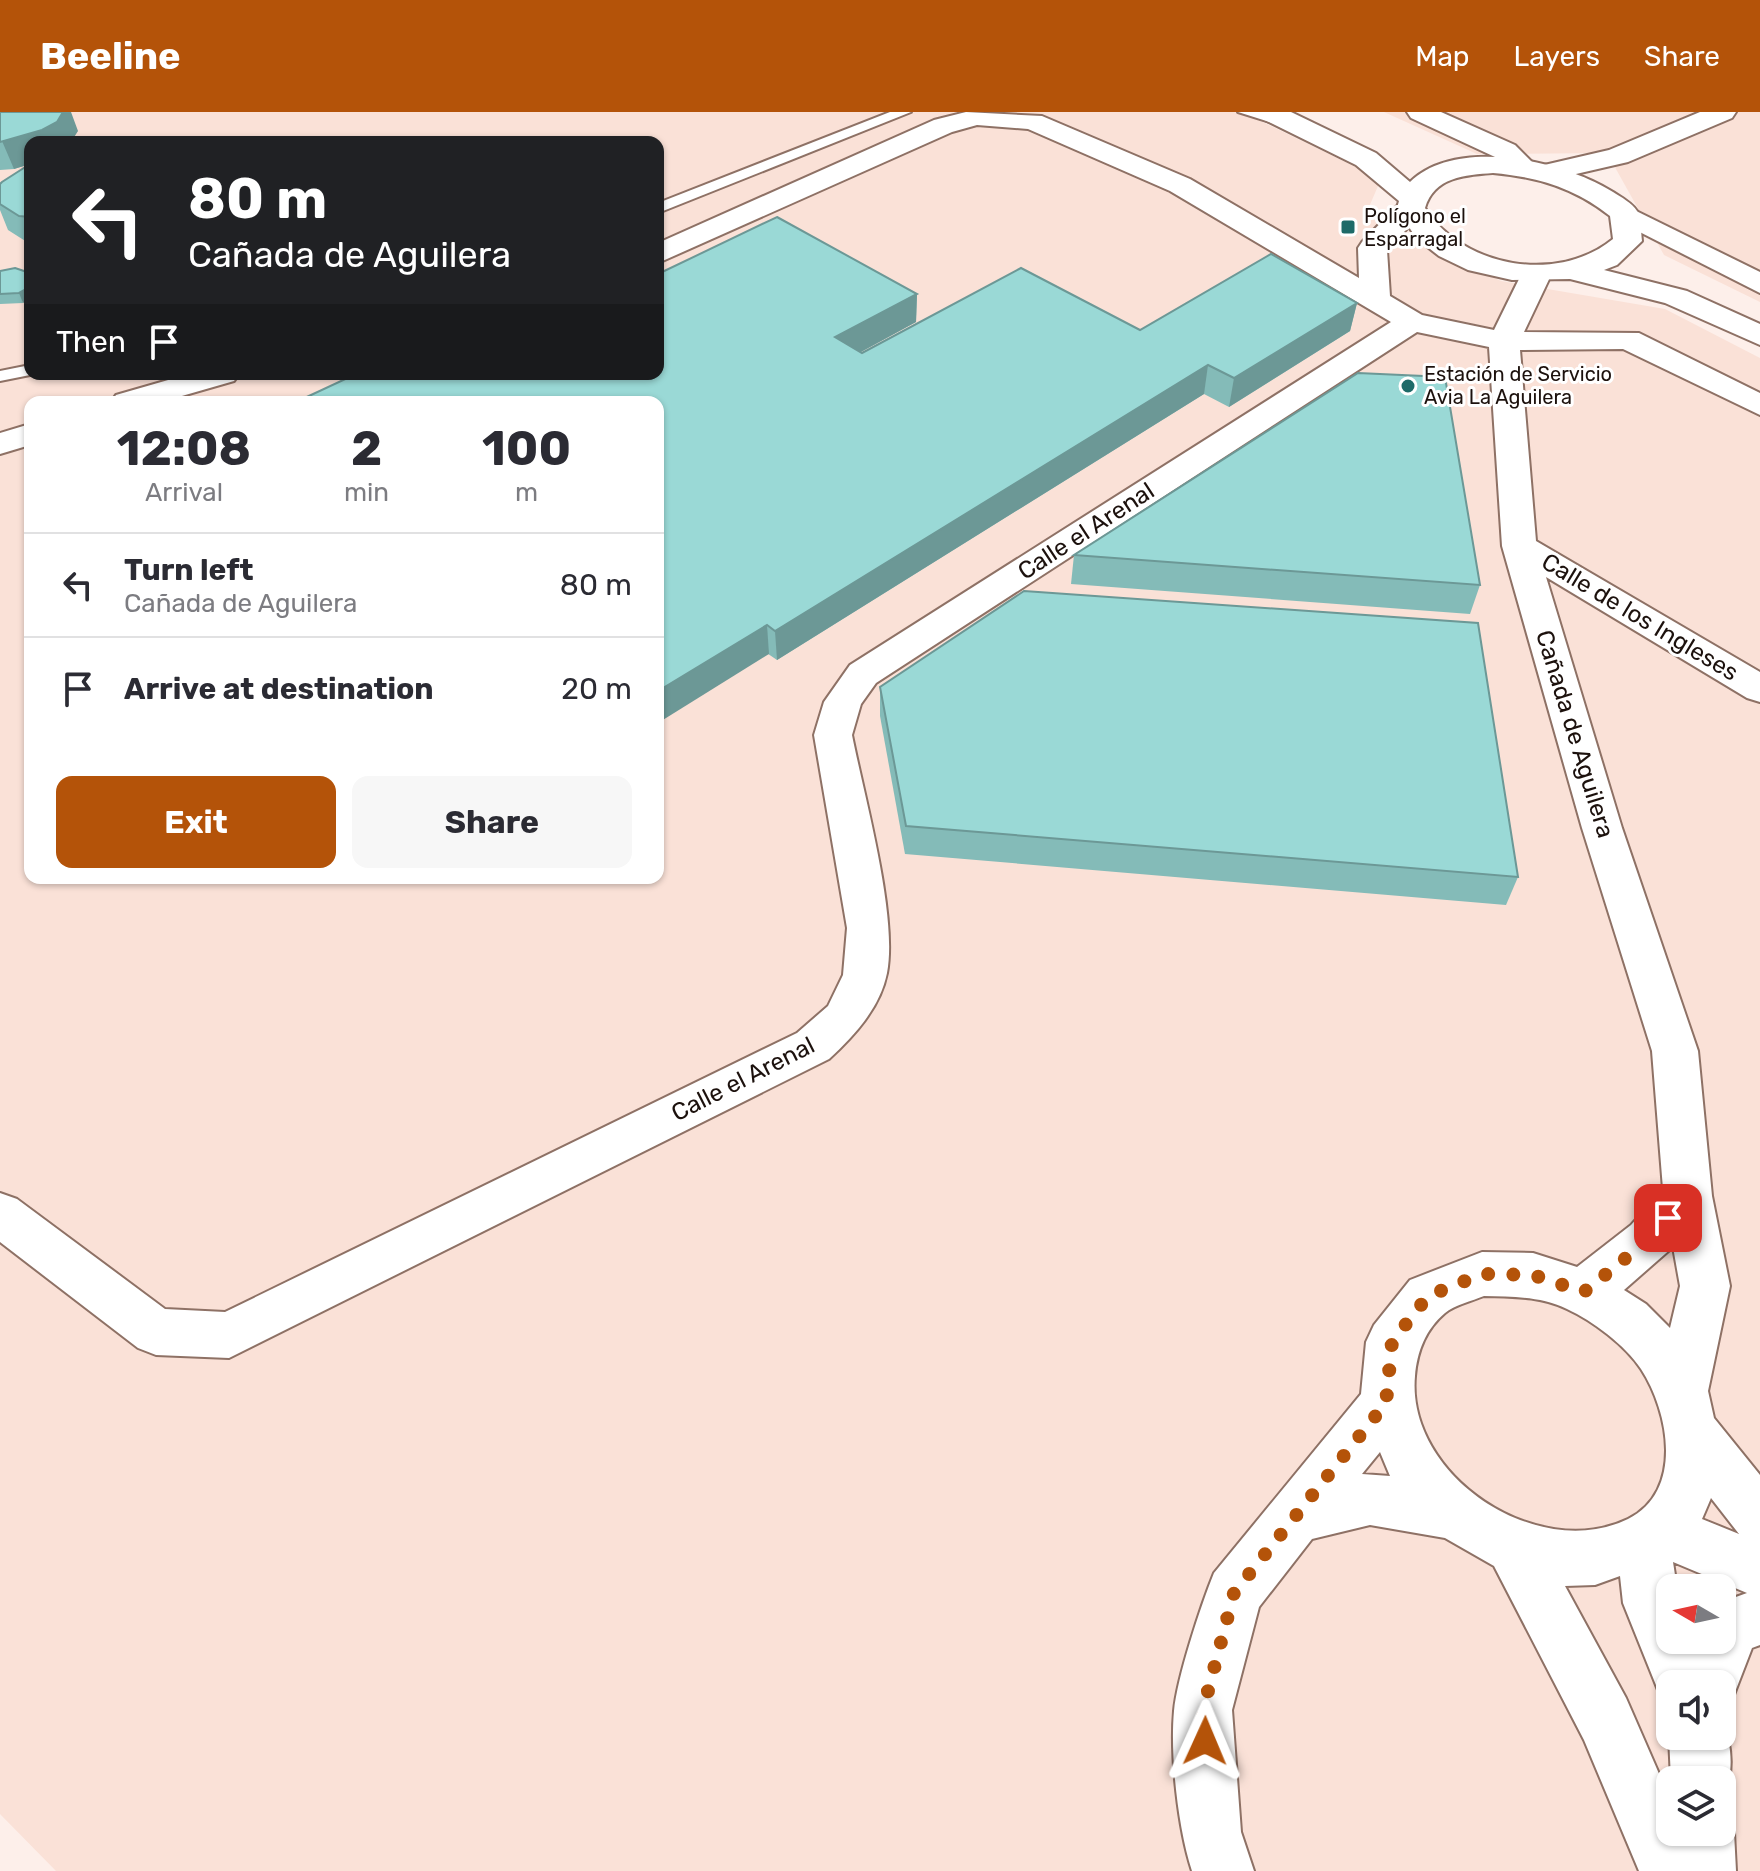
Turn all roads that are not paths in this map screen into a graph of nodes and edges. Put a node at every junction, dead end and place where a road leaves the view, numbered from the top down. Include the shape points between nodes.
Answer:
1 (885, 112) edge
2 (904, 112) edge
3 (1245, 112) edge
4 (1270, 112) edge
5 (1420, 112) edge
6 (1723, 112) edge
7 (1310, 120) edge
8 (839, 134) junction
9 (1618, 156) junction
10 (1522, 166) junction
11 (1467, 167) junction
12 (1550, 172) junction
13 (1597, 190) junction
14 (1412, 204) junction
15 (664, 206) edge
16 (1626, 227) junction
17 (664, 251) edge
18 (1573, 271) junction
19 (1537, 273) junction
20 (1760, 284) edge
21 (1375, 300) junction
22 (1760, 320) edge
23 (1412, 322) junction
24 (1760, 336) edge
25 (1504, 341) junction
26 (24, 371) edge
27 (0, 376) edge
28 (202, 380) edge
29 (148, 396) edge
30 (1760, 405) edge
31 (24, 436) edge
32 (0, 444) edge
33 (1519, 546) junction
34 (1760, 689) edge
35 (1688, 1196) junction
36 (0, 1214) edge
37 (1584, 1292) junction
38 (1386, 1403) junction
39 (1686, 1410) junction
40 (1453, 1513) junction
41 (1294, 1516) junction
42 (1760, 1517) edge
43 (1652, 1535) junction
44 (1514, 1547) junction
45 (1760, 1570) edge
46 (1760, 1617) edge
47 (1679, 1670) edge
48 (1715, 1670) edge
49 (1704, 1846) edge
50 (1223, 1871) edge
51 (1670, 1871) edge
52 (1705, 1871) edge

1 - 8 lane
2 - 8 lane
3 - 7 lane
4 - 7 street
5 - 10 street via 1505,151
6 - 9 street
7 - 11 street
7 - 14 street via 1366,159
8 - 15 lane
9 - 12 street
9 - 13 street
10 - 11 street
10 - 12 street
11 - 14 street via 1422,185
12 - 13 street
13 - 16 street
14 - 19 street via 1418,226 1437,243 1465,258
14 - 21 street via 1372,248
16 - 18 street via 1617,254
16 - 20 street
16 - 22 street via 1683,283
17 - 21 street via 943,126 1004,117 1033,122 1180,185
18 - 19 street
18 - 24 street via 1676,297
19 - 25 street
21 - 23 street
23 - 25 street
23 - 36 street, Calle el Arenal via 863,674 843,702 833,735 868,928 865,975 844,1018 813,1046 229,1335 156,1332
25 - 30 street via 1628,340
25 - 33 street, Cañada de Aguilera
26 - 27 lane
28 - 29 street
31 - 32 street
33 - 34 street, Calle de los Ingleses
33 - 35 street, Cañada de Aguilera via 1675,1051
35 - 37 street via 1648,1240
35 - 39 street, Cañada de Aguilera via 1705,1286
37 - 38 street, Cañada de Aguilera via 1533,1275 1482,1274 1428,1296 1392,1342
37 - 39 street, Cañada de Aguilera via 1628,1320 1658,1350
38 - 40 street, Cañada de Aguilera via 1415,1472
38 - 41 street
39 - 42 street
39 - 43 street, Cañada de Aguilera via 1695,1459 1683,1500
40 - 41 street, Cañada de Aguilera via 1370,1499
40 - 44 street, Cañada de Aguilera
41 - 50 street via 1234,1593 1203,1710 1210,1832
43 - 44 street, Cañada de Aguilera via 1595,1557 1565,1558
43 - 45 street
43 - 47 street via 1651,1603
44 - 51 street via 1605,1719
46 - 48 street via 1732,1626
49 - 52 street

